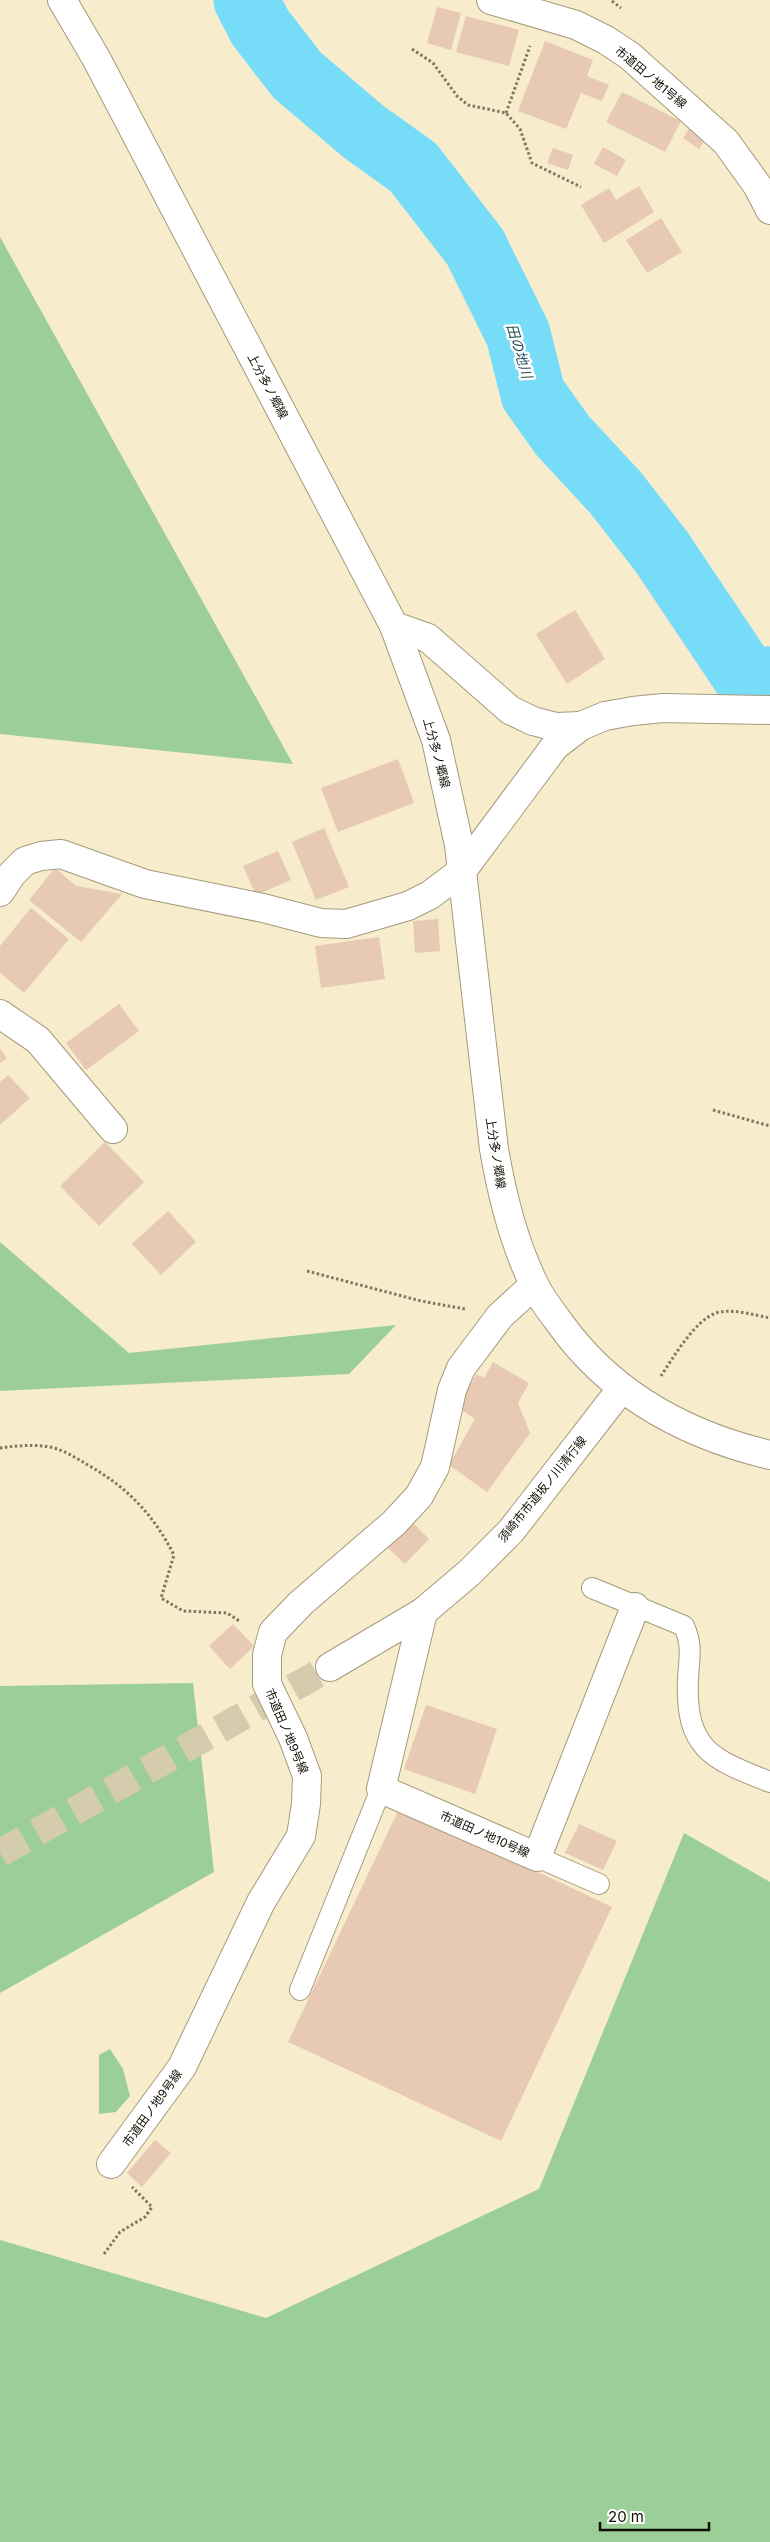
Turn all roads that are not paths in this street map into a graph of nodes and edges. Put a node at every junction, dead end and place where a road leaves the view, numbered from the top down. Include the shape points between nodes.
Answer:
1 (62, 0) edge
2 (491, 0) edge
3 (770, 210) edge
4 (394, 626) junction
5 (770, 710) edge
6 (581, 726) junction
7 (462, 871) junction
8 (0, 892) edge
9 (0, 1014) edge
10 (112, 1129) dead end
11 (534, 1285) junction
12 (622, 1388) junction
13 (770, 1455) edge
14 (592, 1588) dead end
15 (635, 1607) junction
16 (423, 1612) junction
17 (330, 1667) tunnel mouth
18 (770, 1782) edge
19 (382, 1789) junction
20 (537, 1857) junction
21 (599, 1884) dead end
22 (300, 1990) dead end
23 (111, 2164) road end

1 - 4 street, 上分多ノ郷線
2 - 3 street, 市道田ノ地1号線 via 576,25 630,56 726,142 757,185
4 - 6 street via 428,638 510,710 533,722 556,727
4 - 7 street, 上分多ノ郷線 via 436,740
5 - 6 street via 663,708 606,716
6 - 7 street via 554,746
7 - 8 street via 430,895 408,906 346,924 321,923 145,884 60,854 25,861
7 - 11 street, 上分多ノ郷線 via 502,1197
9 - 10 street via 38,1040
11 - 12 street, 上分多ノ郷線 via 585,1356
11 - 23 street, 市道田ノ地9号線 via 500,1316 461,1368 452,1390 435,1467 419,1496 394,1523 301,1603 274,1632 267,1655 267,1684 307,1776 301,1836 261,1902 182,2067
12 - 13 street, 上分多ノ郷線 via 668,1419 714,1439
12 - 16 street, 須崎市市道坂ノ川清行線 via 511,1531
14 - 15 lane
15 - 18 lane via 684,1626 691,1641 689,1719 699,1742 725,1764
15 - 20 street, 市道田ノ地10号線
16 - 17 street, 須崎市市道坂ノ川清行線
16 - 19 street
19 - 20 street, 市道田ノ地10号線
19 - 22 lane
20 - 21 lane

